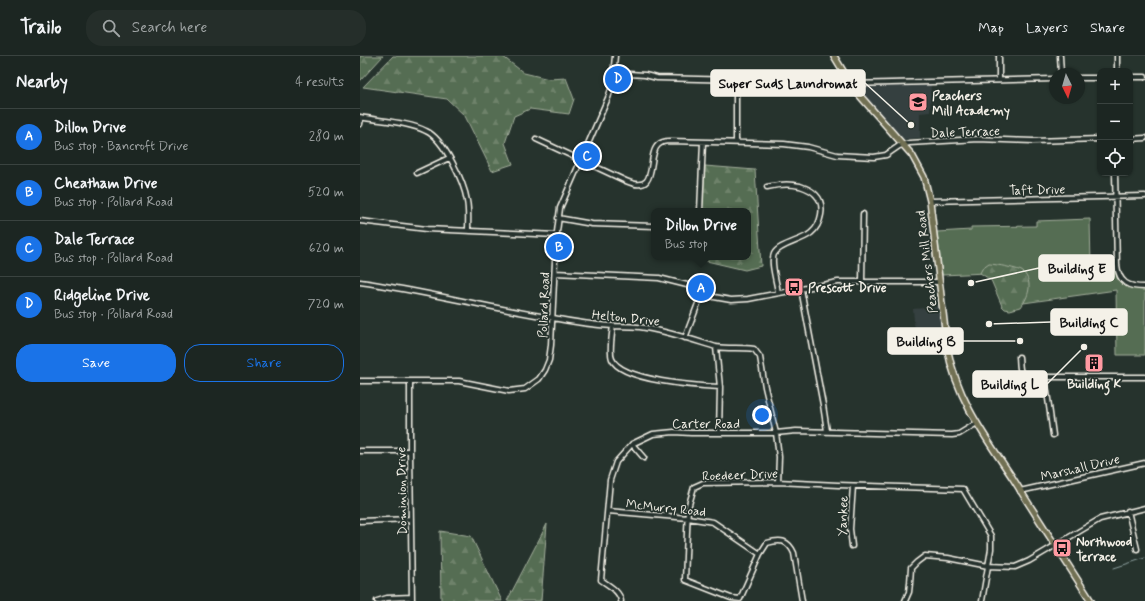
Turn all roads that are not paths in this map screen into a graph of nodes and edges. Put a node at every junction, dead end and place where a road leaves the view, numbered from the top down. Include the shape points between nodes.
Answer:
1 (615, 56) edge
2 (834, 56) edge
3 (999, 56) edge
4 (1060, 56) edge
5 (1117, 56) edge
6 (1061, 68) edge
7 (1117, 68) edge
8 (613, 73) junction
9 (1133, 77) edge
10 (1145, 77) edge
11 (1085, 78) edge
12 (1097, 78) edge
13 (736, 79) junction
14 (1049, 79) edge
15 (999, 80) junction
16 (783, 81) dead end
17 (851, 84) junction
18 (360, 118) edge
19 (360, 124) edge
20 (1145, 138) edge
21 (536, 139) dead end
22 (1097, 139) edge
23 (1133, 139) edge
24 (703, 142) junction
25 (736, 142) junction
26 (903, 144) junction
27 (449, 158) junction
28 (581, 160) junction
29 (417, 173) dead end
30 (1115, 176) edge
31 (768, 187) dead end
32 (1145, 196) edge
33 (1116, 197) junction
34 (930, 201) junction
35 (700, 208) edge
36 (862, 214) dead end
37 (558, 218) junction
38 (360, 221) edge
39 (651, 226) edge
40 (468, 231) junction
41 (556, 235) junction
42 (554, 273) junction
43 (360, 282) edge
44 (939, 282) junction
45 (862, 283) junction
46 (1145, 287) edge
47 (801, 289) junction
48 (702, 293) junction
49 (778, 293) junction
50 (553, 318) junction
51 (613, 326) junction
52 (685, 338) junction
53 (716, 347) junction
54 (1019, 357) dead end
55 (1045, 377) junction
56 (1145, 377) edge
57 (360, 381) edge
58 (410, 381) junction
59 (720, 387) junction
60 (977, 423) junction
61 (827, 431) junction
62 (719, 433) junction
63 (776, 433) junction
64 (1053, 435) dead end
65 (632, 444) junction
66 (360, 451) edge
67 (410, 451) junction
68 (644, 458) dead end
69 (1145, 463) edge
70 (778, 482) junction
71 (853, 486) junction
72 (1020, 491) junction
73 (1145, 508) edge
74 (608, 511) junction
75 (1128, 512) junction
76 (688, 518) junction
77 (411, 520) junction
78 (360, 521) edge
79 (852, 546) dead end
80 (1056, 546) junction
81 (1137, 549) dead end
82 (760, 554) junction
83 (988, 566) junction
84 (412, 599) edge
85 (377, 601) edge
86 (621, 601) edge
87 (802, 601) edge
88 (904, 601) edge
89 (982, 601) edge
90 (1091, 601) edge

1 - 8 street, Pollard Road
2 - 17 main road, Peachers Mill Road
3 - 15 street
4 - 6 street
5 - 7 street
8 - 13 street via 657,78
8 - 28 street, Pollard Road via 608,98
9 - 10 street
11 - 12 street
13 - 16 street
13 - 25 street
14 - 15 street
15 - 17 street
17 - 26 main road, Peachers Mill Road
18 - 19 street
18 - 27 street via 414,126 428,131 437,139
20 - 23 street
21 - 28 street
22 - 26 street, Dale Terrace via 978,139
24 - 25 street, Dale Terrace
24 - 28 street, Dale Terrace via 660,143 654,151 649,178 639,184 629,183
24 - 35 street
25 - 26 street, Dale Terrace via 784,144 837,155 874,157 886,155
26 - 34 main road, Peachers Mill Road via 924,177
27 - 29 street
27 - 40 street via 468,202
28 - 37 street, Pollard Road
30 - 33 street
31 - 49 street via 789,184 809,189 817,195 821,203 821,215 811,233 774,253
32 - 33 street, Taft Drive
33 - 34 street, Taft Drive
33 - 46 street via 1118,274 1129,285
34 - 44 main road, Peachers Mill Road
36 - 45 street
37 - 39 street via 592,224
37 - 41 street, Pollard Road
38 - 40 street via 407,228
40 - 41 street
41 - 42 street, Pollard Road
42 - 48 street via 659,278 687,285
42 - 50 street, Pollard Road
43 - 50 street, Helton Drive
44 - 45 street
44 - 60 main road, Peachers Mill Road via 951,366 959,390
45 - 47 street via 832,283
47 - 49 street
47 - 61 street
48 - 49 street via 731,300
48 - 52 street
50 - 51 street, Helton Drive
50 - 58 street, Pollard Road via 549,360 539,379 525,389 509,391 459,381
51 - 52 street, Helton Drive via 645,328
51 - 59 street via 611,358 622,370 663,381
52 - 53 street, Helton Drive
53 - 59 street
53 - 63 street, Helton Drive via 746,348 754,350 760,357
54 - 55 street via 1020,372 1024,376
55 - 56 street
55 - 64 street
57 - 58 street, Pollard Road
58 - 67 street, Dominion Drive
59 - 62 street
60 - 61 street, Carter Road via 959,434 952,435
60 - 72 main road, Peachers Mill Road
61 - 63 street, Carter Road
62 - 63 street, Carter Road
62 - 65 street, Carter Road via 653,434
63 - 70 street, Helton Drive via 779,457
65 - 68 street
65 - 74 street, Carter Road via 616,462 610,480
66 - 67 street
67 - 77 street, Dominion Drive
69 - 72 street, Marshall Drive
70 - 71 street, Roedeer Drive
70 - 76 street, Roedeer Drive via 704,483 694,487
71 - 79 street, Yankee via 850,529
71 - 83 street, Roedeer Drive via 963,489 991,536
72 - 80 main road, Peachers Mill Road
73 - 75 street
74 - 76 street, McMurry Road
74 - 86 street, Carter Road via 600,580 612,587 621,596
75 - 80 street via 1102,518
75 - 81 street
76 - 82 street, McMurry Road via 713,522
76 - 82 street, Roedeer Drive via 686,580 740,599
77 - 78 street
77 - 84 street, Dominion Drive
80 - 83 street via 1015,567
80 - 90 main road, Peachers Mill Road
82 - 87 street, Roedeer Drive via 767,543 776,540 791,546
83 - 88 street via 925,556 912,568 909,592
83 - 89 street, Roedeer Drive
84 - 85 street via 387,598

